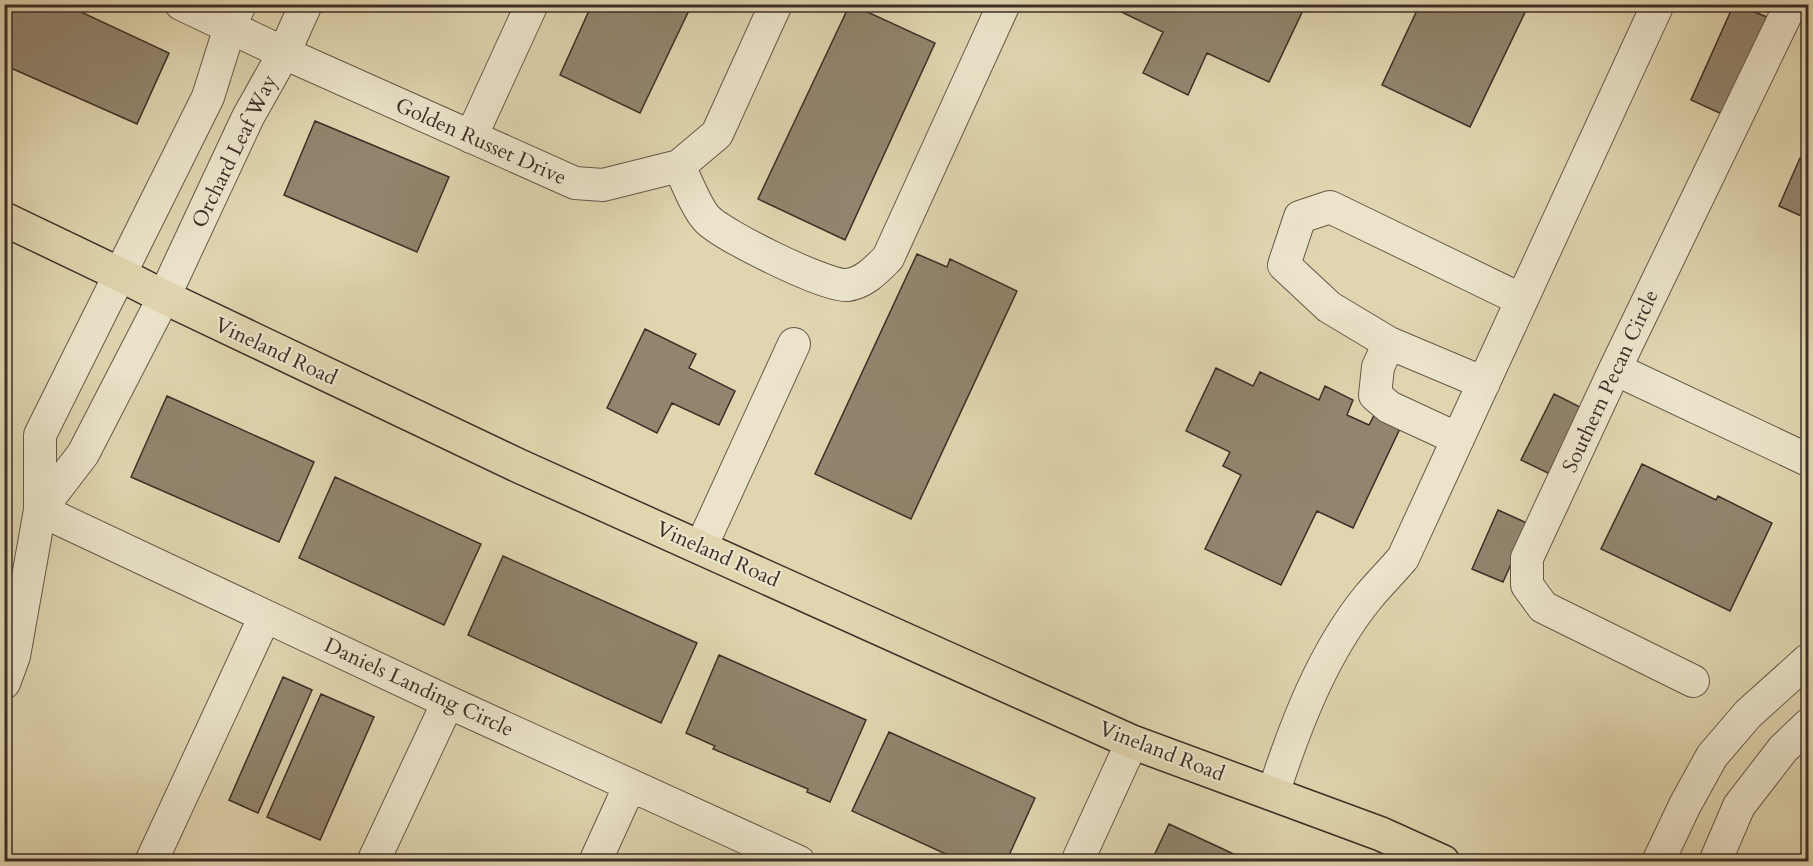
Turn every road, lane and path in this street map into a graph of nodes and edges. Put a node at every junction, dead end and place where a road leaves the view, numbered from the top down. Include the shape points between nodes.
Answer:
1 (181, 4) edge
2 (306, 4) edge
3 (531, 4) edge
4 (776, 4) edge
5 (1004, 4) edge
6 (1658, 4) edge
7 (1791, 4) edge
8 (235, 16) edge
9 (284, 53) junction
10 (194, 125) junction
11 (471, 136) junction
12 (235, 144) junction
13 (679, 166) junction
14 (4, 219) edge
15 (120, 274) junction
16 (164, 297) junction
17 (1522, 300) junction
18 (794, 344) dead end
19 (1384, 355) junction
20 (1615, 369) junction
21 (1484, 382) junction
22 (56, 402) junction
23 (99, 424) junction
24 (1458, 439) junction
25 (1809, 460) edge
26 (40, 510) junction
27 (701, 547) junction
28 (265, 616) junction
29 (1809, 660) edge
30 (1693, 681) dead end
31 (4, 683) edge
32 (448, 702) junction
33 (1748, 714) junction
34 (1809, 725) edge
35 (1132, 742) junction
36 (1782, 749) junction
37 (630, 785) junction
38 (1273, 794) junction
39 (151, 861) edge
40 (373, 861) edge
41 (596, 861) edge
42 (799, 861) edge
43 (1077, 861) edge
44 (1443, 861) edge
45 (1658, 861) edge
46 (1715, 861) edge

1 - 8 street, Golden Russet Drive
2 - 9 street, Orchard Leaf Way
3 - 11 street
4 - 13 street, Golden Russet Drive via 717,134
5 - 13 street via 888,258 870,276 846,285 819,279 730,237 706,219
6 - 17 street
7 - 20 street, Southern Pecan Circle
8 - 9 street, Golden Russet Drive
8 - 10 street via 208,97
9 - 11 street, Golden Russet Drive
9 - 12 street, Orchard Leaf Way
10 - 12 street
10 - 15 street
11 - 13 street, Golden Russet Drive via 576,183 603,185
12 - 16 street, Orchard Leaf Way
14 - 15 main road, Vineland Road
15 - 16 main road, Vineland Road
15 - 22 street
16 - 23 street
16 - 27 main road, Vineland Road via 519,466
17 - 19 street via 1330,207 1300,217 1284,265
17 - 21 street
18 - 27 street
19 - 21 street
19 - 24 street via 1375,395 1389,407
20 - 25 street
20 - 30 street, Southern Pecan Circle via 1527,558 1527,585 1543,607
21 - 24 street
22 - 23 street
22 - 26 street via 40,435
23 - 26 street via 83,454
24 - 38 street via 1403,558 1369,596 1335,646 1295,728
26 - 28 street, Daniels Landing Circle
26 - 31 street via 14,656
27 - 35 main road, Vineland Road
28 - 32 street, Daniels Landing Circle
28 - 39 street
29 - 33 street
32 - 37 street, Daniels Landing Circle
32 - 40 street
33 - 36 street
33 - 45 street via 1712,756
34 - 36 street
35 - 38 main road, Vineland Road
35 - 43 street
36 - 46 street via 1739,806
37 - 41 street
37 - 42 street, Daniels Landing Circle
38 - 44 main road, Vineland Road

